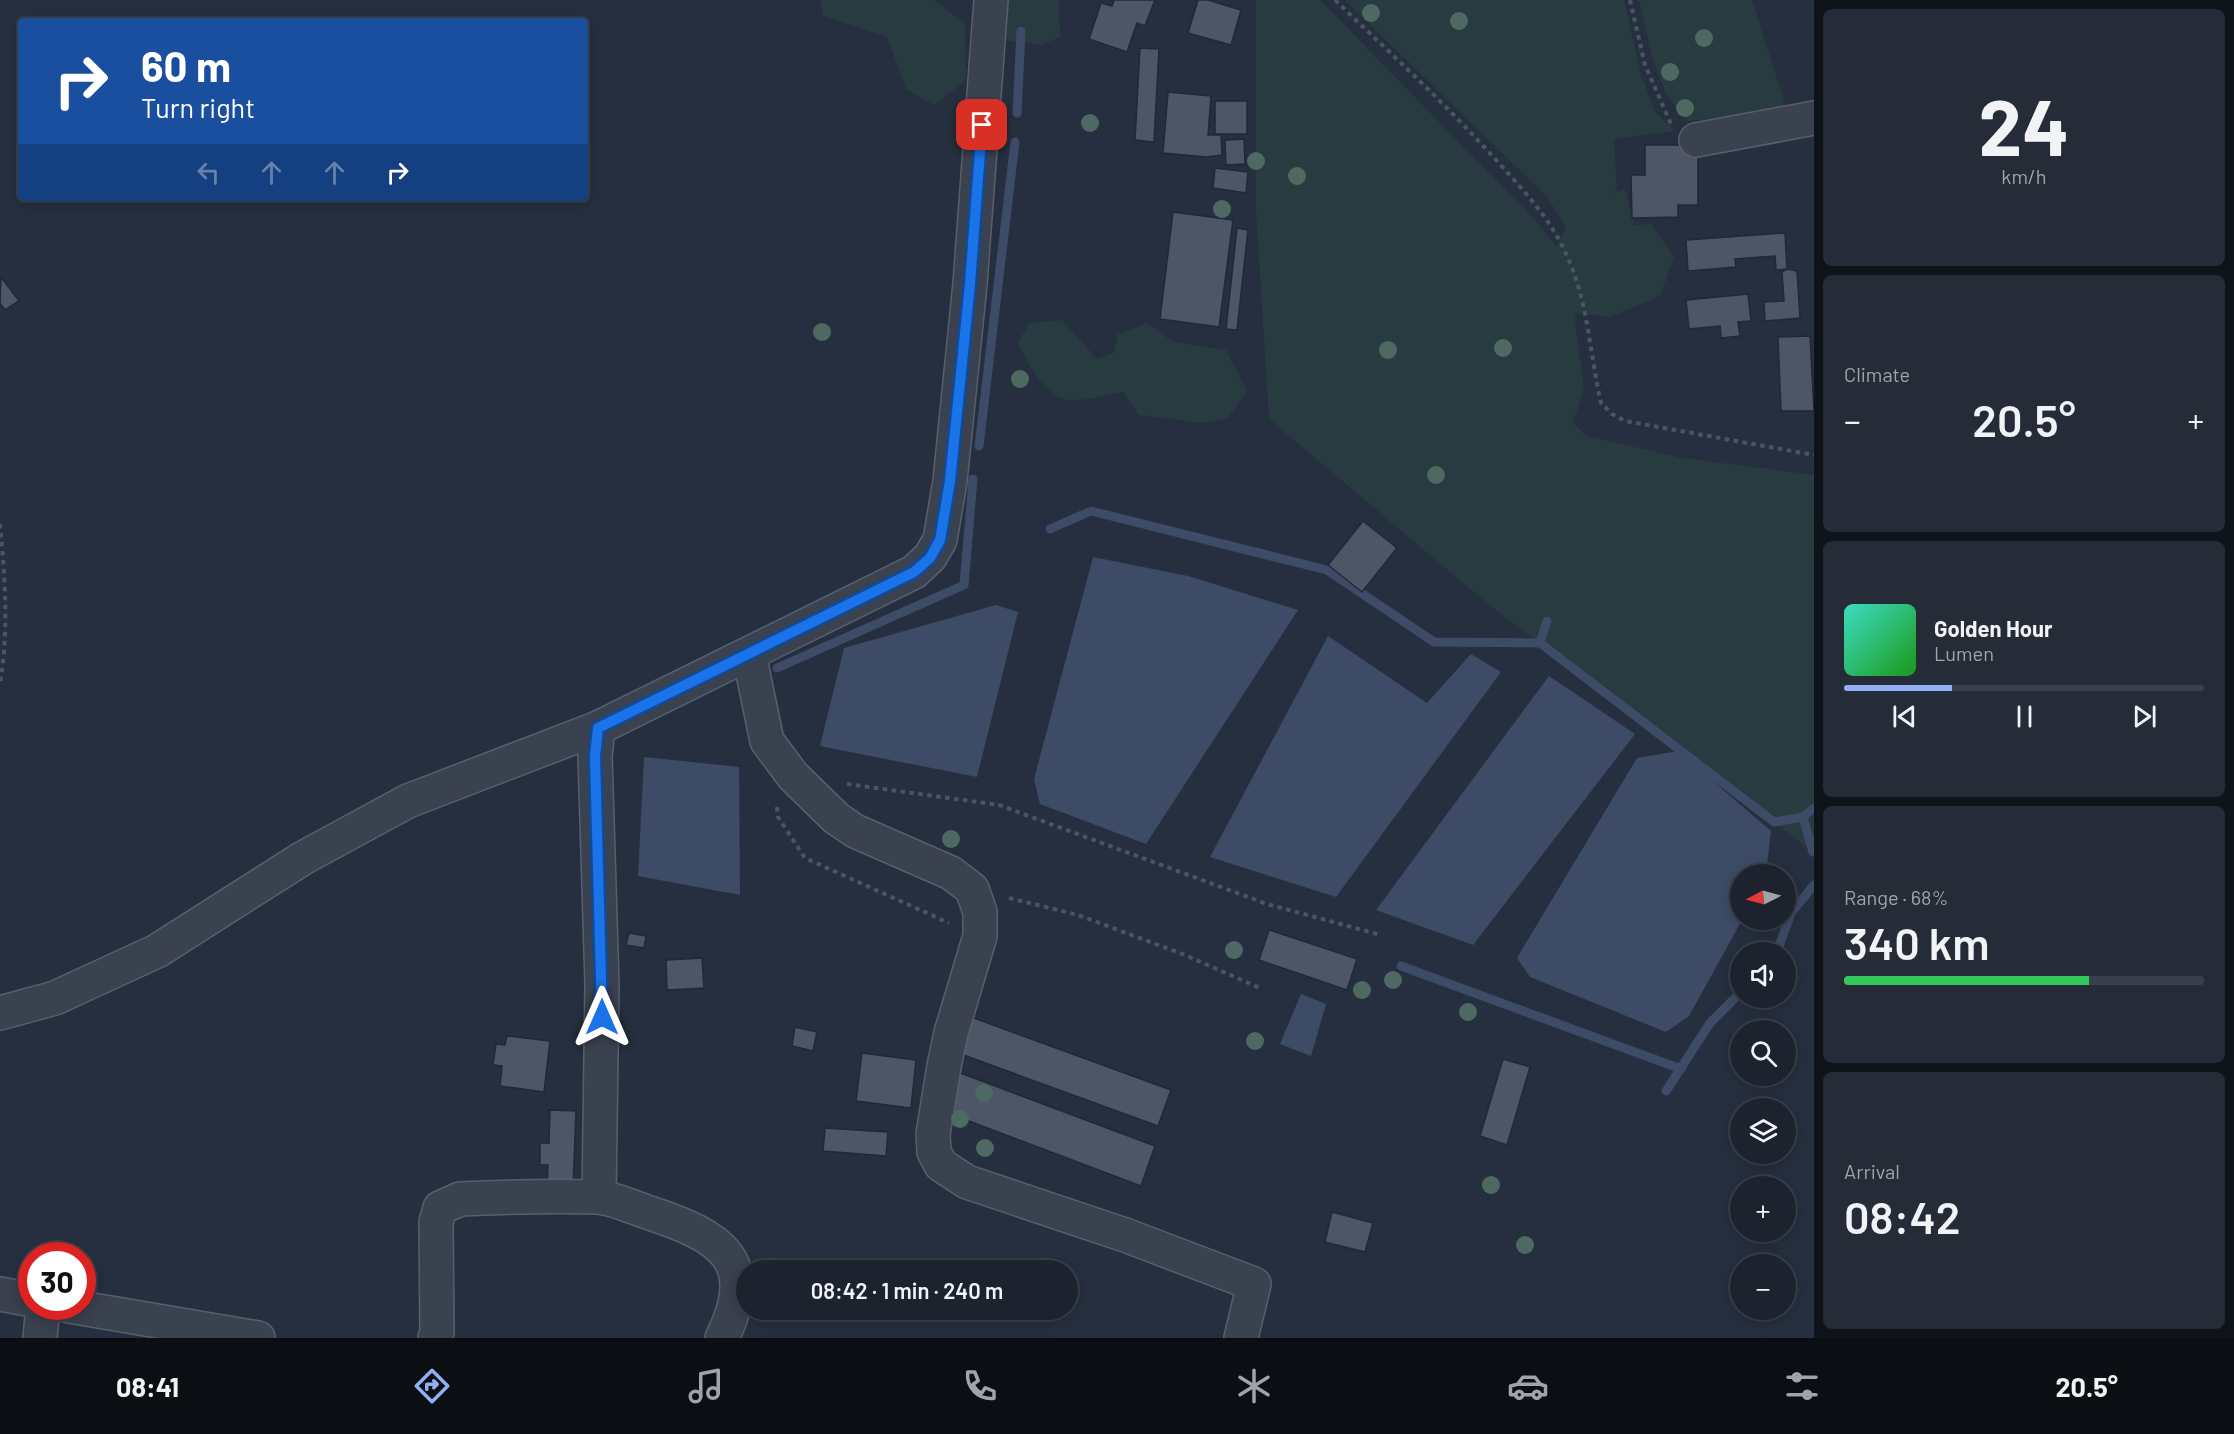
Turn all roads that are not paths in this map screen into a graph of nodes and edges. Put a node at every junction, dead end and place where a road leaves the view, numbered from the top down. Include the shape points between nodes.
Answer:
1 (991, 0) edge
2 (1814, 118) edge
3 (1696, 140) road end
4 (749, 654) junction
5 (598, 728) junction
6 (0, 1013) edge
7 (599, 1197) junction
8 (0, 1294) edge
9 (18, 1297) edge
10 (96, 1311) edge
11 (42, 1320) edge
12 (40, 1338) edge
13 (258, 1338) edge
14 (435, 1338) edge
15 (722, 1338) edge
16 (1241, 1338) edge

1 - 4 street via 970,284 950,481 940,540 930,558 914,572
2 - 3 street
4 - 5 street
4 - 16 street via 767,741 793,776 855,831 951,873 972,889 980,912 980,936 944,1066 933,1134 934,1152 941,1166 967,1182 1254,1284
5 - 6 street via 408,801 303,858 157,951 55,998
5 - 7 street via 595,756 603,1034
7 - 14 street via 460,1200 440,1208 436,1222
7 - 15 street via 679,1223 717,1243 729,1258 737,1283 732,1317
8 - 9 street
10 - 13 street
11 - 12 street

